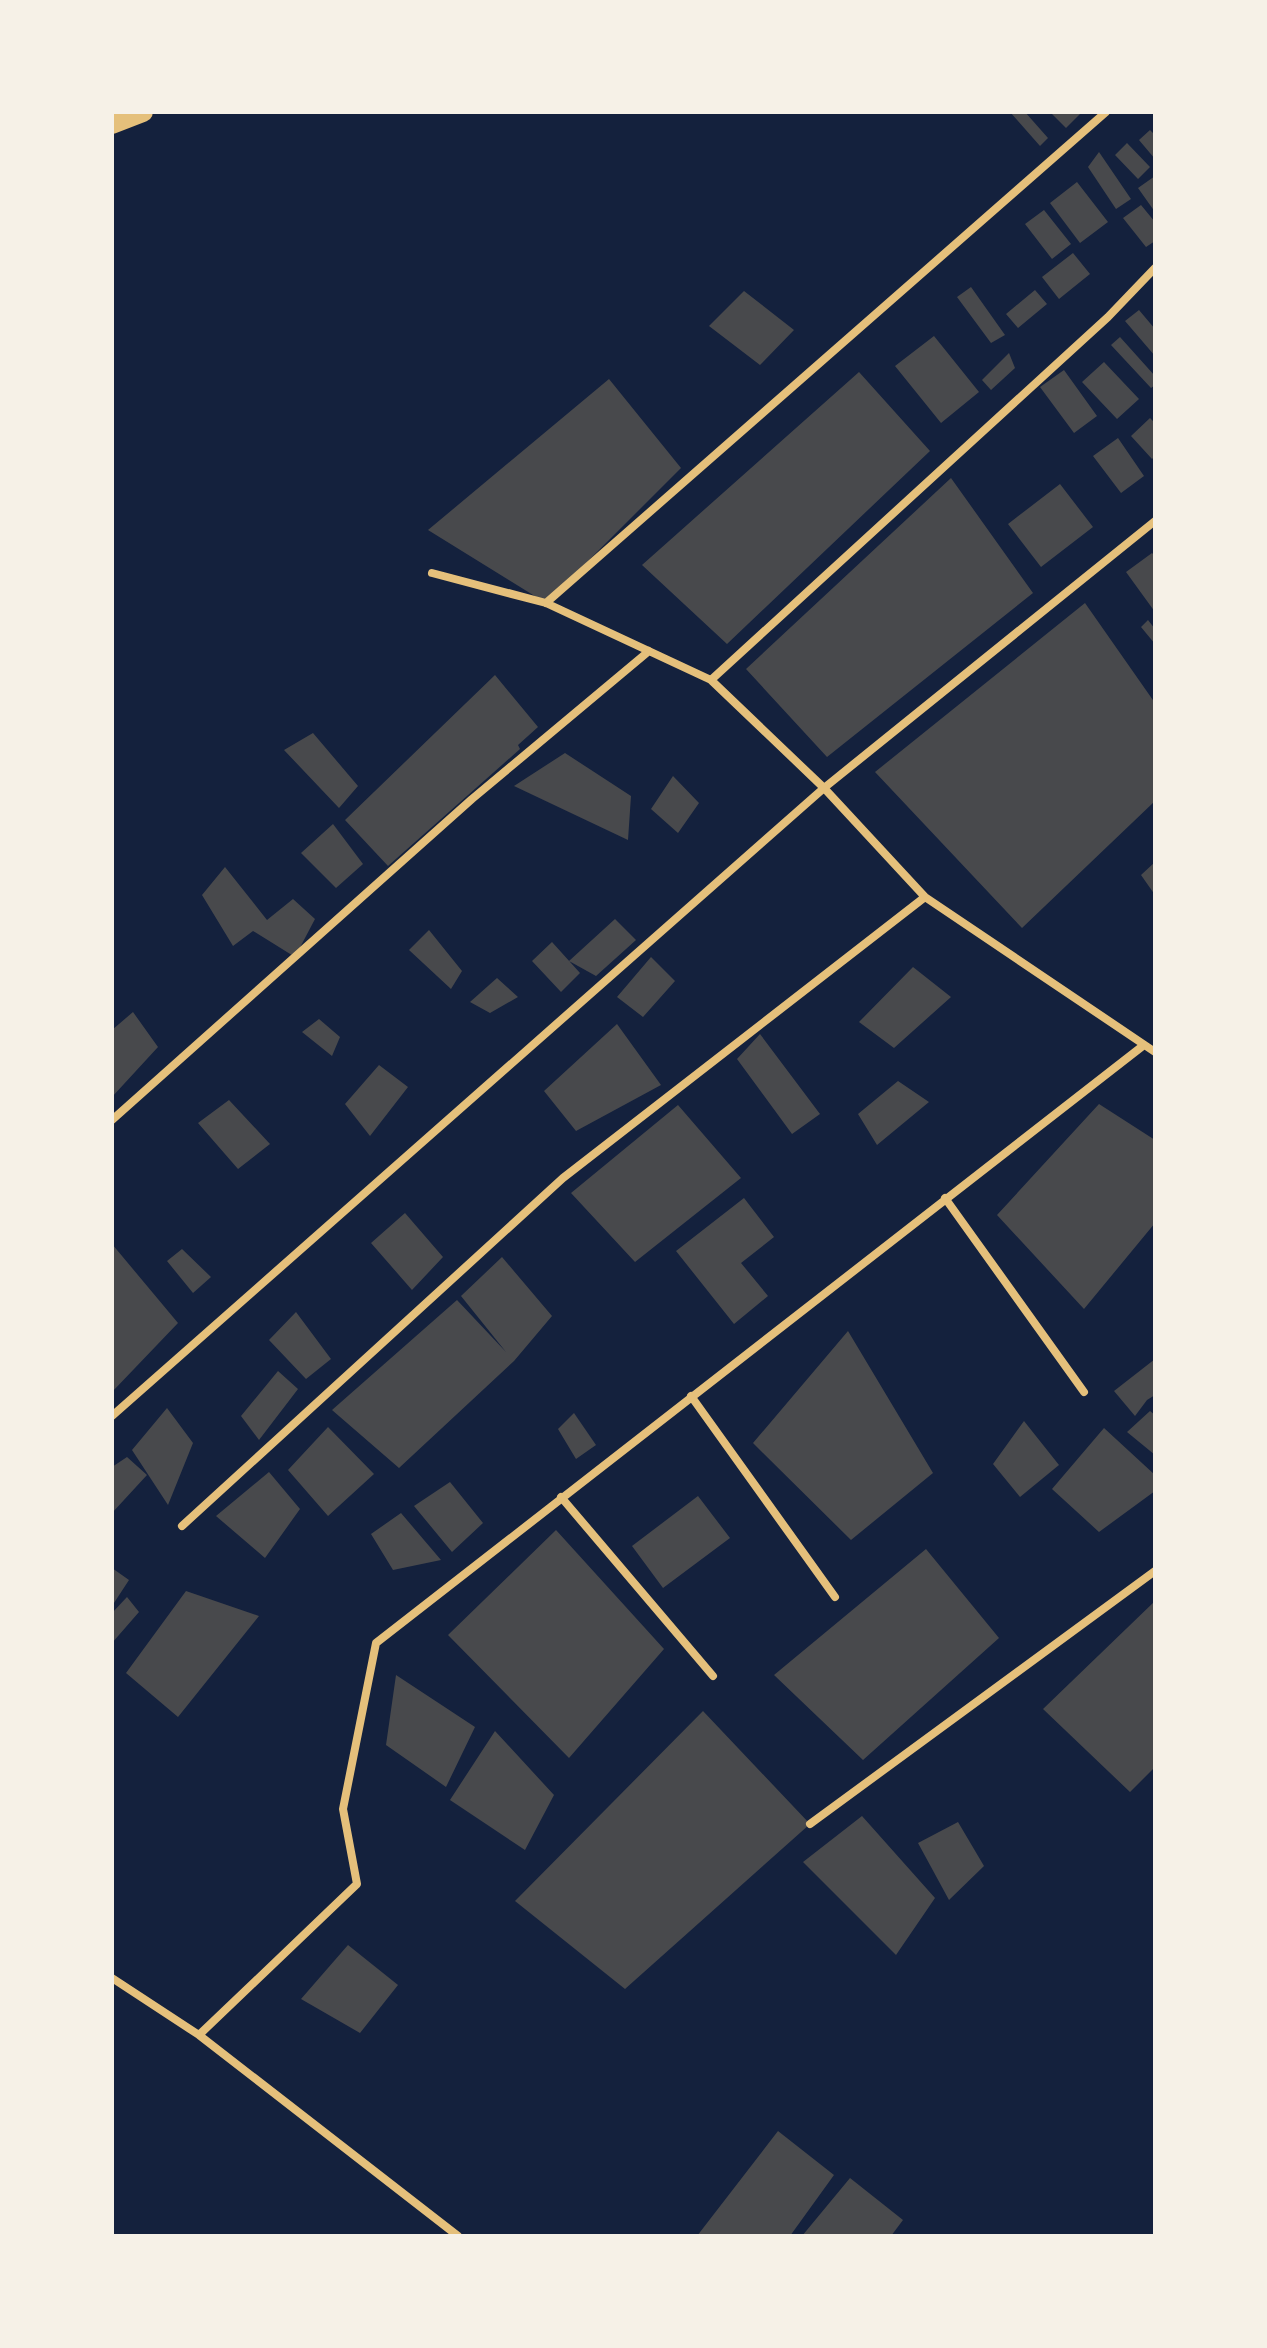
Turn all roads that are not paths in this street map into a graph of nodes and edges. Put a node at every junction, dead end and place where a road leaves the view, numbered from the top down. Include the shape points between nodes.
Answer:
1 (143, 112) edge
2 (1106, 112) edge
3 (112, 124) edge
4 (1155, 268) edge
5 (1155, 521) edge
6 (432, 573) dead end
7 (546, 603) junction
8 (649, 651) junction
9 (711, 680) junction
10 (824, 788) junction
11 (925, 897) junction
12 (1144, 1045) junction
13 (1155, 1052) edge
14 (112, 1120) edge
15 (945, 1198) junction
16 (1084, 1392) dead end
17 (691, 1396) junction
18 (112, 1416) edge
19 (561, 1497) junction
20 (182, 1526) dead end
21 (1155, 1571) edge
22 (835, 1597) dead end
23 (713, 1676) dead end
24 (810, 1824) dead end
25 (112, 1978) edge
26 (199, 2035) junction
27 (458, 2236) edge

1 - 3 main road
2 - 7 street
4 - 9 street
5 - 10 street
6 - 7 street
7 - 8 street
8 - 9 street
8 - 14 street via 472,799
9 - 10 street
10 - 11 street
10 - 18 street
11 - 12 street
11 - 20 street via 563,1178
12 - 13 street
12 - 15 street
15 - 16 street
15 - 17 street
17 - 19 street
17 - 22 street
19 - 23 street
19 - 26 street via 376,1643 343,1809 357,1884
21 - 24 street
25 - 26 street
26 - 27 street

